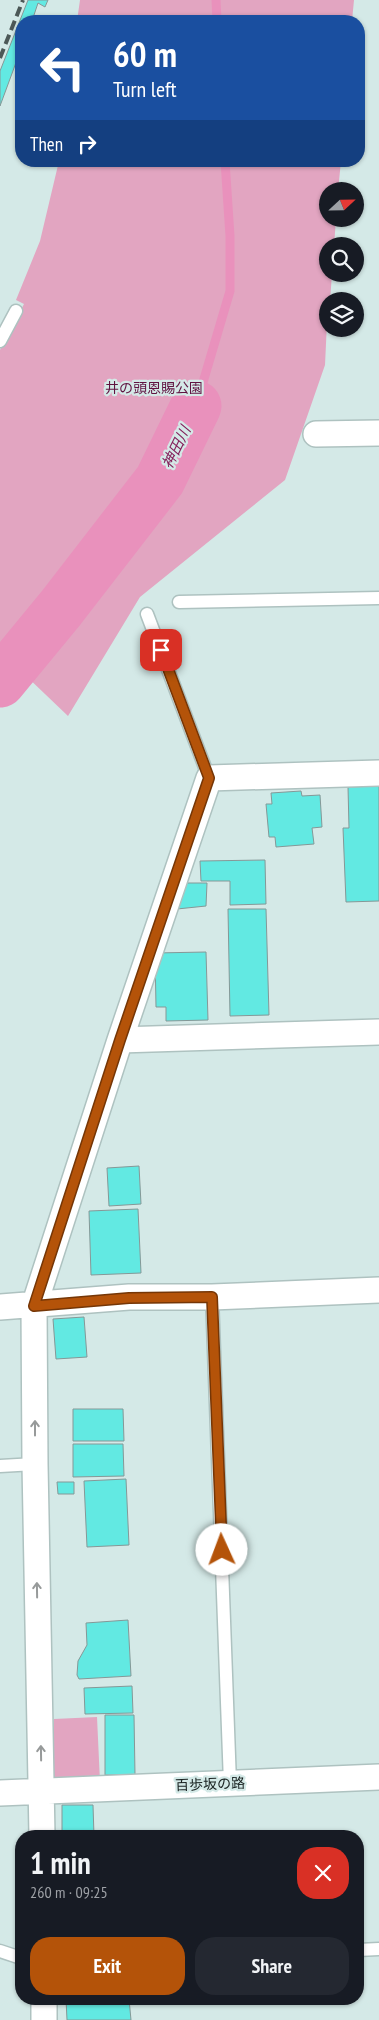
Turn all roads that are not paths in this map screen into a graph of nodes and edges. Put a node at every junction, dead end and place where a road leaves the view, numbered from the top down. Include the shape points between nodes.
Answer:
1 (16, 311) dead end
2 (0, 341) edge
3 (316, 434) dead end
4 (379, 434) edge
5 (379, 598) edge
6 (179, 602) dead end
7 (147, 614) dead end
8 (379, 773) edge
9 (209, 778) junction
10 (379, 1032) edge
11 (120, 1040) junction
12 (379, 1290) edge
13 (212, 1297) junction
14 (34, 1306) junction
15 (0, 1307) edge
16 (35, 1464) junction
17 (0, 1466) edge
18 (379, 1777) edge
19 (230, 1783) junction
20 (42, 1790) junction
21 (0, 1793) edge
22 (42, 1830) edge
23 (379, 1948) edge
24 (364, 1949) edge
25 (0, 1951) edge
26 (15, 1956) edge
27 (44, 2005) edge
28 (44, 2020) edge

1 - 2 lane
3 - 4 street
5 - 6 lane
7 - 9 lane
8 - 9 street
9 - 11 street
10 - 11 street
11 - 14 street
12 - 13 street
13 - 14 street via 129,1298
13 - 19 lane
14 - 15 street
16 -> 14 street
16 - 17 lane
20 -> 16 street
18 - 19 street, 百歩坂の路
19 - 20 street, 百歩坂の路
20 - 21 street, 百歩坂の路
20 - 22 street
23 - 24 lane
25 - 26 lane
27 - 28 street

